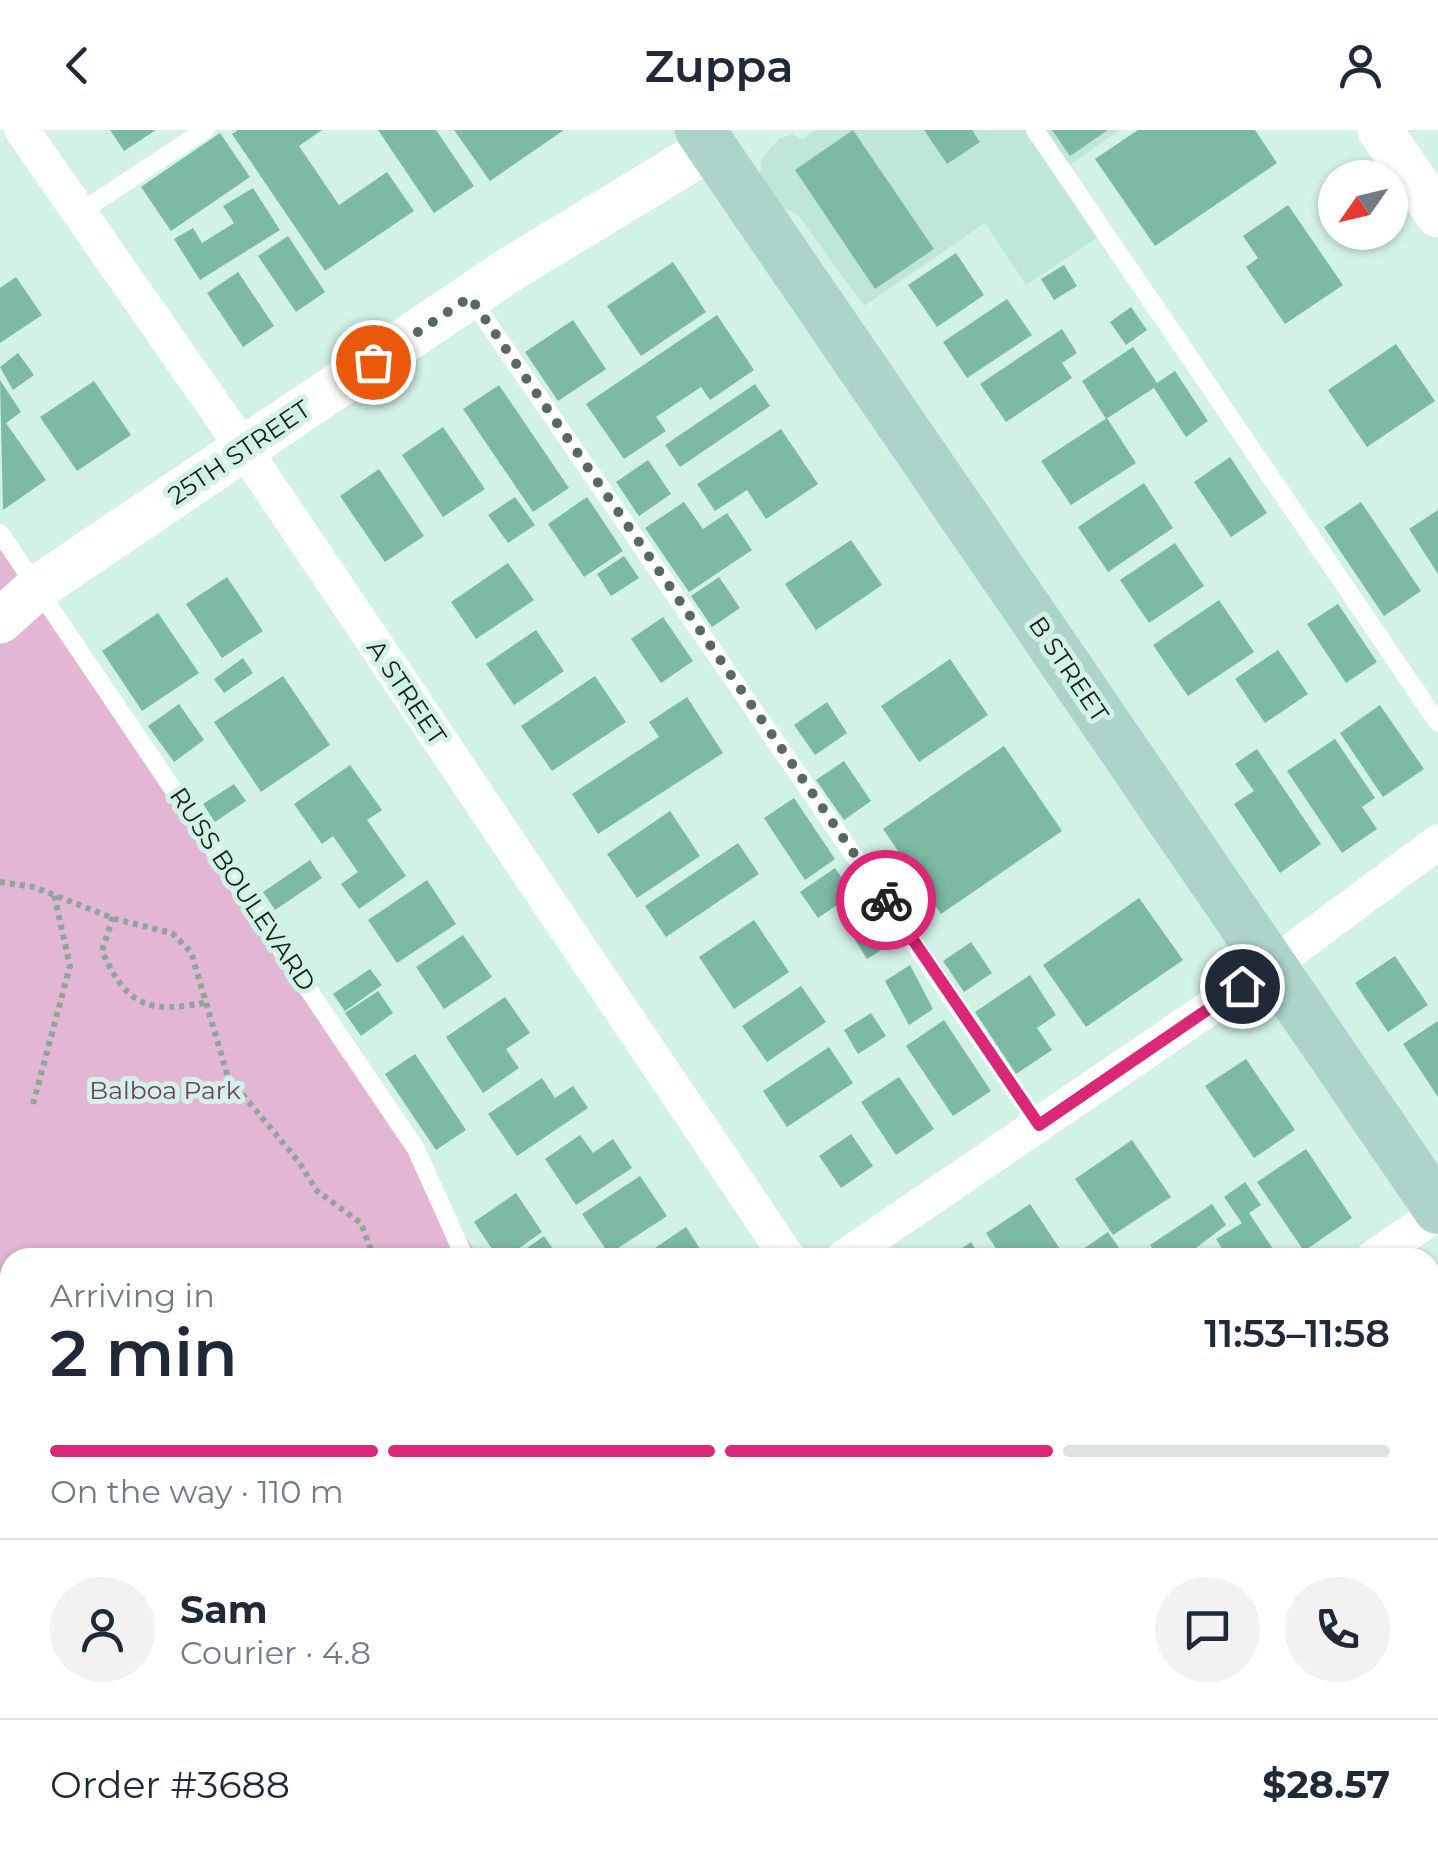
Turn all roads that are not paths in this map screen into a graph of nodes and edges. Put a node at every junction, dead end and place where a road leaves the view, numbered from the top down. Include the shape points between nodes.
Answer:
1 (22, 130) edge
2 (204, 130) edge
3 (1035, 130) edge
4 (1380, 130) edge
5 (716, 136) edge
6 (79, 213) junction
7 (1438, 214) edge
8 (470, 297) junction
9 (244, 450) junction
10 (0, 534) edge
11 (37, 588) junction
12 (0, 622) edge
13 (1438, 723) edge
14 (1438, 842) edge
15 (1271, 966) junction
16 (1039, 1125) junction
17 (1438, 1211) edge
18 (461, 1248) edge
19 (781, 1248) edge
20 (857, 1248) edge
21 (1387, 1248) edge

1 - 6 street, A STREET
2 - 6 lane
3 - 13 lane
4 - 7 street
5 - 8 street, 25TH STREET
5 - 15 main road, B STREET
6 - 9 street, A STREET
8 - 9 street, 25TH STREET
8 - 16 lane
9 - 11 street, 25TH STREET
9 - 19 street, A STREET
10 - 11 lane, RUSS BOULEVARD
11 - 12 street, 25TH STREET
11 - 18 lane, RUSS BOULEVARD via 416,1149
14 - 15 street
15 - 16 street
15 - 17 main road, B STREET
16 - 20 street
17 - 21 street

